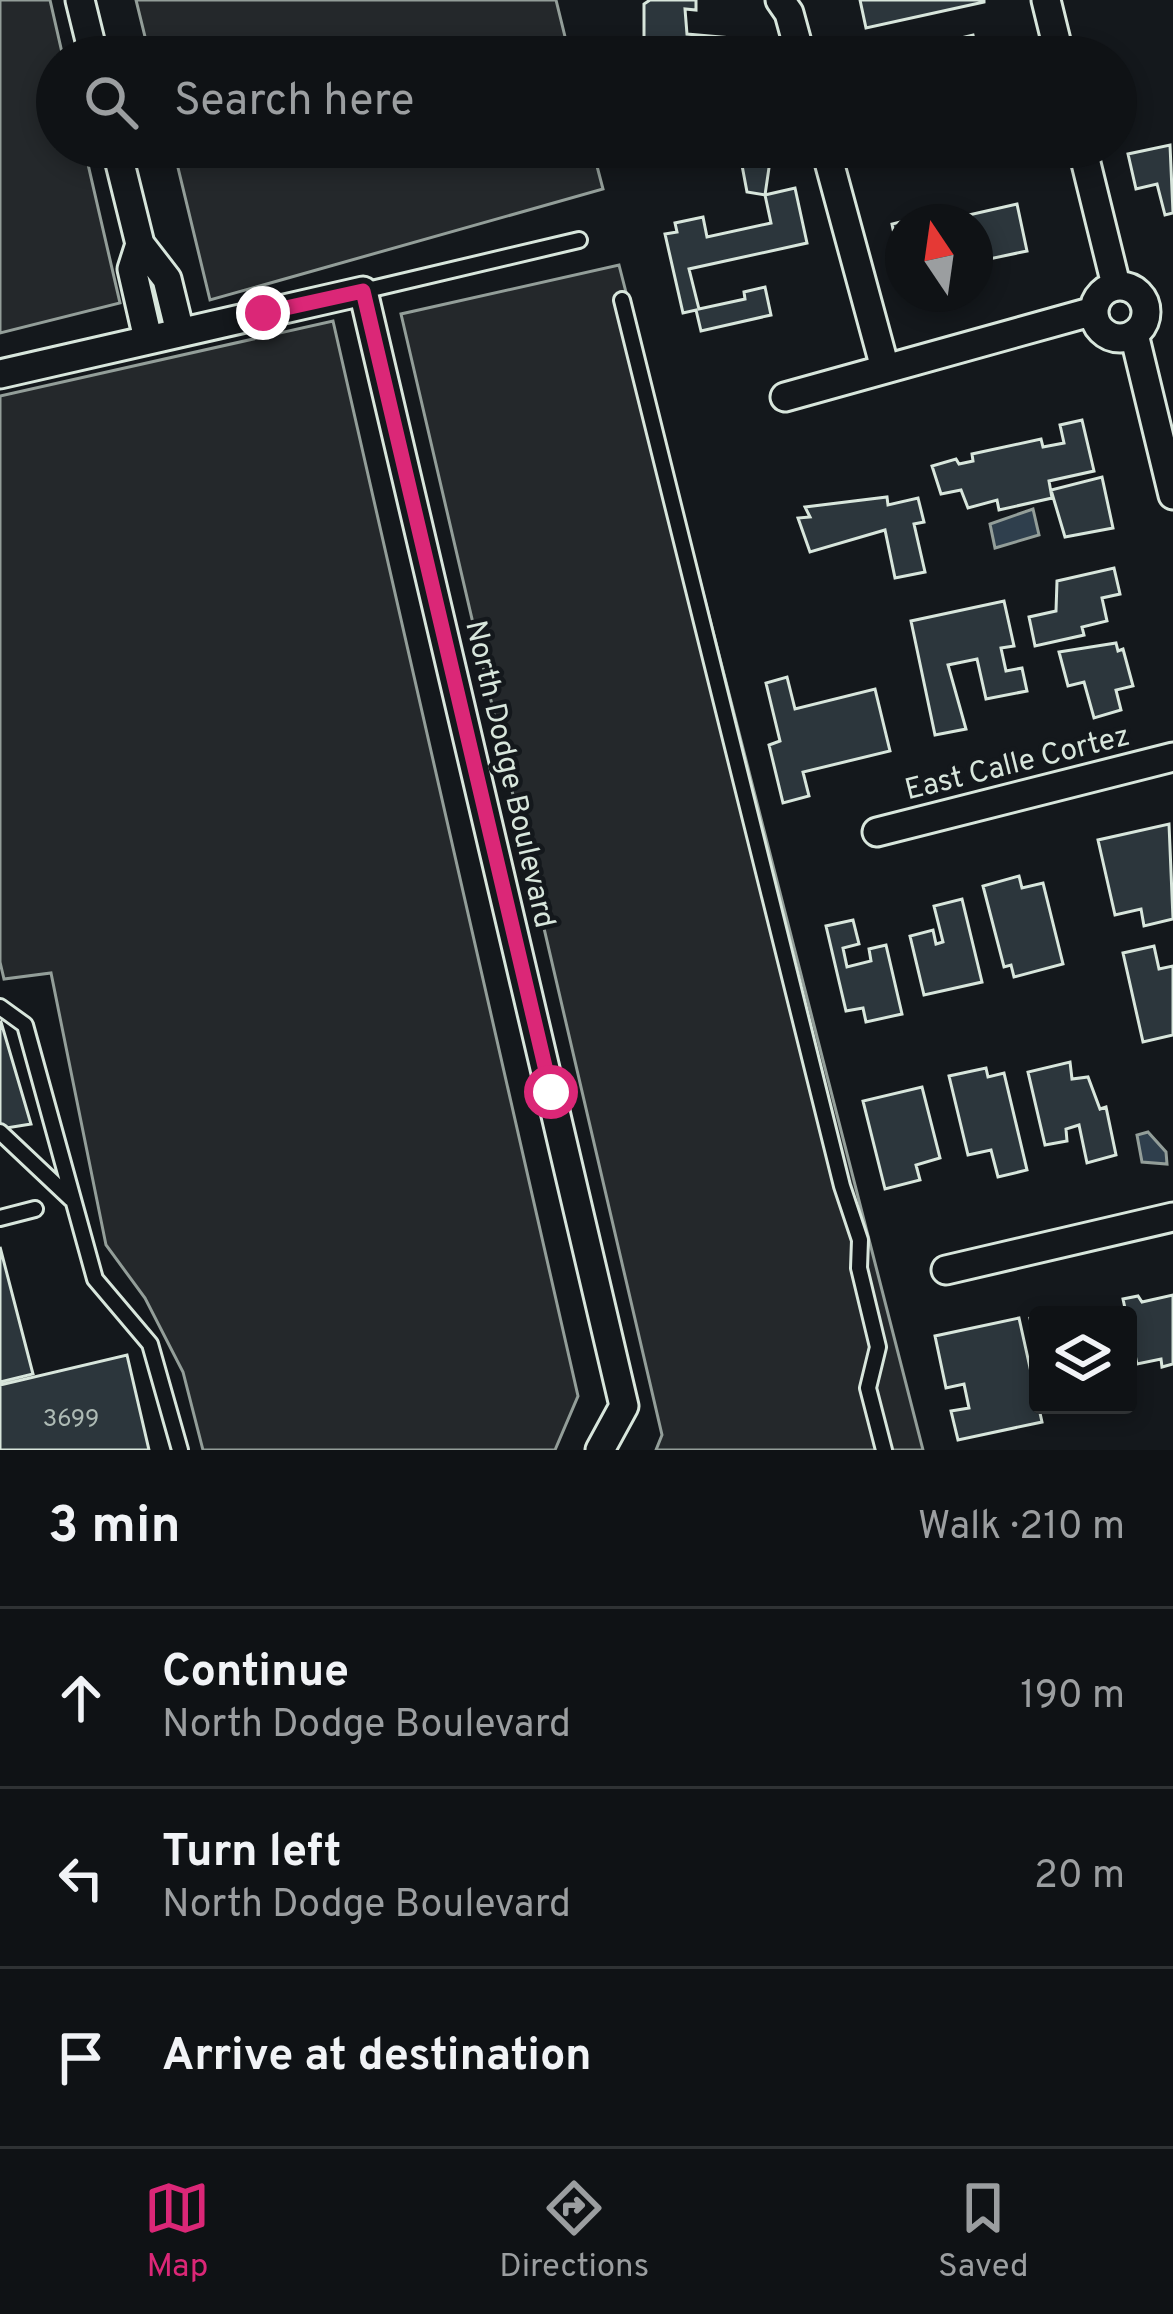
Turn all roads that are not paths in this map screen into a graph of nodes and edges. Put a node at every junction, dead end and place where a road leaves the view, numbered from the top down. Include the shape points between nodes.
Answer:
1 (80, 0) edge
2 (780, 0) edge
3 (1046, 0) edge
4 (89, 36) edge
5 (796, 36) edge
6 (1055, 36) edge
7 (121, 168) edge
8 (831, 168) edge
9 (1087, 168) edge
10 (579, 240) dead end
11 (140, 244) junction
12 (1116, 286) junction
13 (363, 291) junction
14 (622, 300) dead end
15 (1159, 300) edge
16 (1094, 311) junction
17 (180, 332) junction
18 (1134, 334) junction
19 (148, 339) junction
20 (885, 368) junction
21 (0, 374) edge
22 (785, 397) dead end
23 (1173, 495) edge
24 (1173, 757) edge
25 (877, 832) dead end
26 (0, 1006) edge
27 (0, 1132) edge
28 (73, 1201) junction
29 (35, 1209) dead end
30 (1173, 1217) edge
31 (0, 1219) edge
32 (946, 1270) dead end
33 (180, 1450) edge
34 (600, 1450) edge
35 (884, 1450) edge

1 - 4 street
2 - 5 street
3 - 6 street
7 - 11 street
8 - 20 street
9 - 12 street
10 - 13 lane
11 - 17 street via 167,279
11 - 19 street via 132,269
12 - 15 street
12 - 16 street via 1101,293
13 - 17 street
13 - 34 street, North Dodge Boulevard via 624,1406
14 - 35 lane via 860,1240 878,1347 868,1388
15 - 18 street
16 - 18 street via 1109,336
16 - 20 street
17 - 19 street
18 - 23 street
19 - 21 street
20 - 22 street
24 - 25 street, East Calle Cortez
26 - 28 lane via 25,1025
27 - 28 lane
28 - 33 lane via 94,1279 150,1344
29 - 31 lane
30 - 32 street

